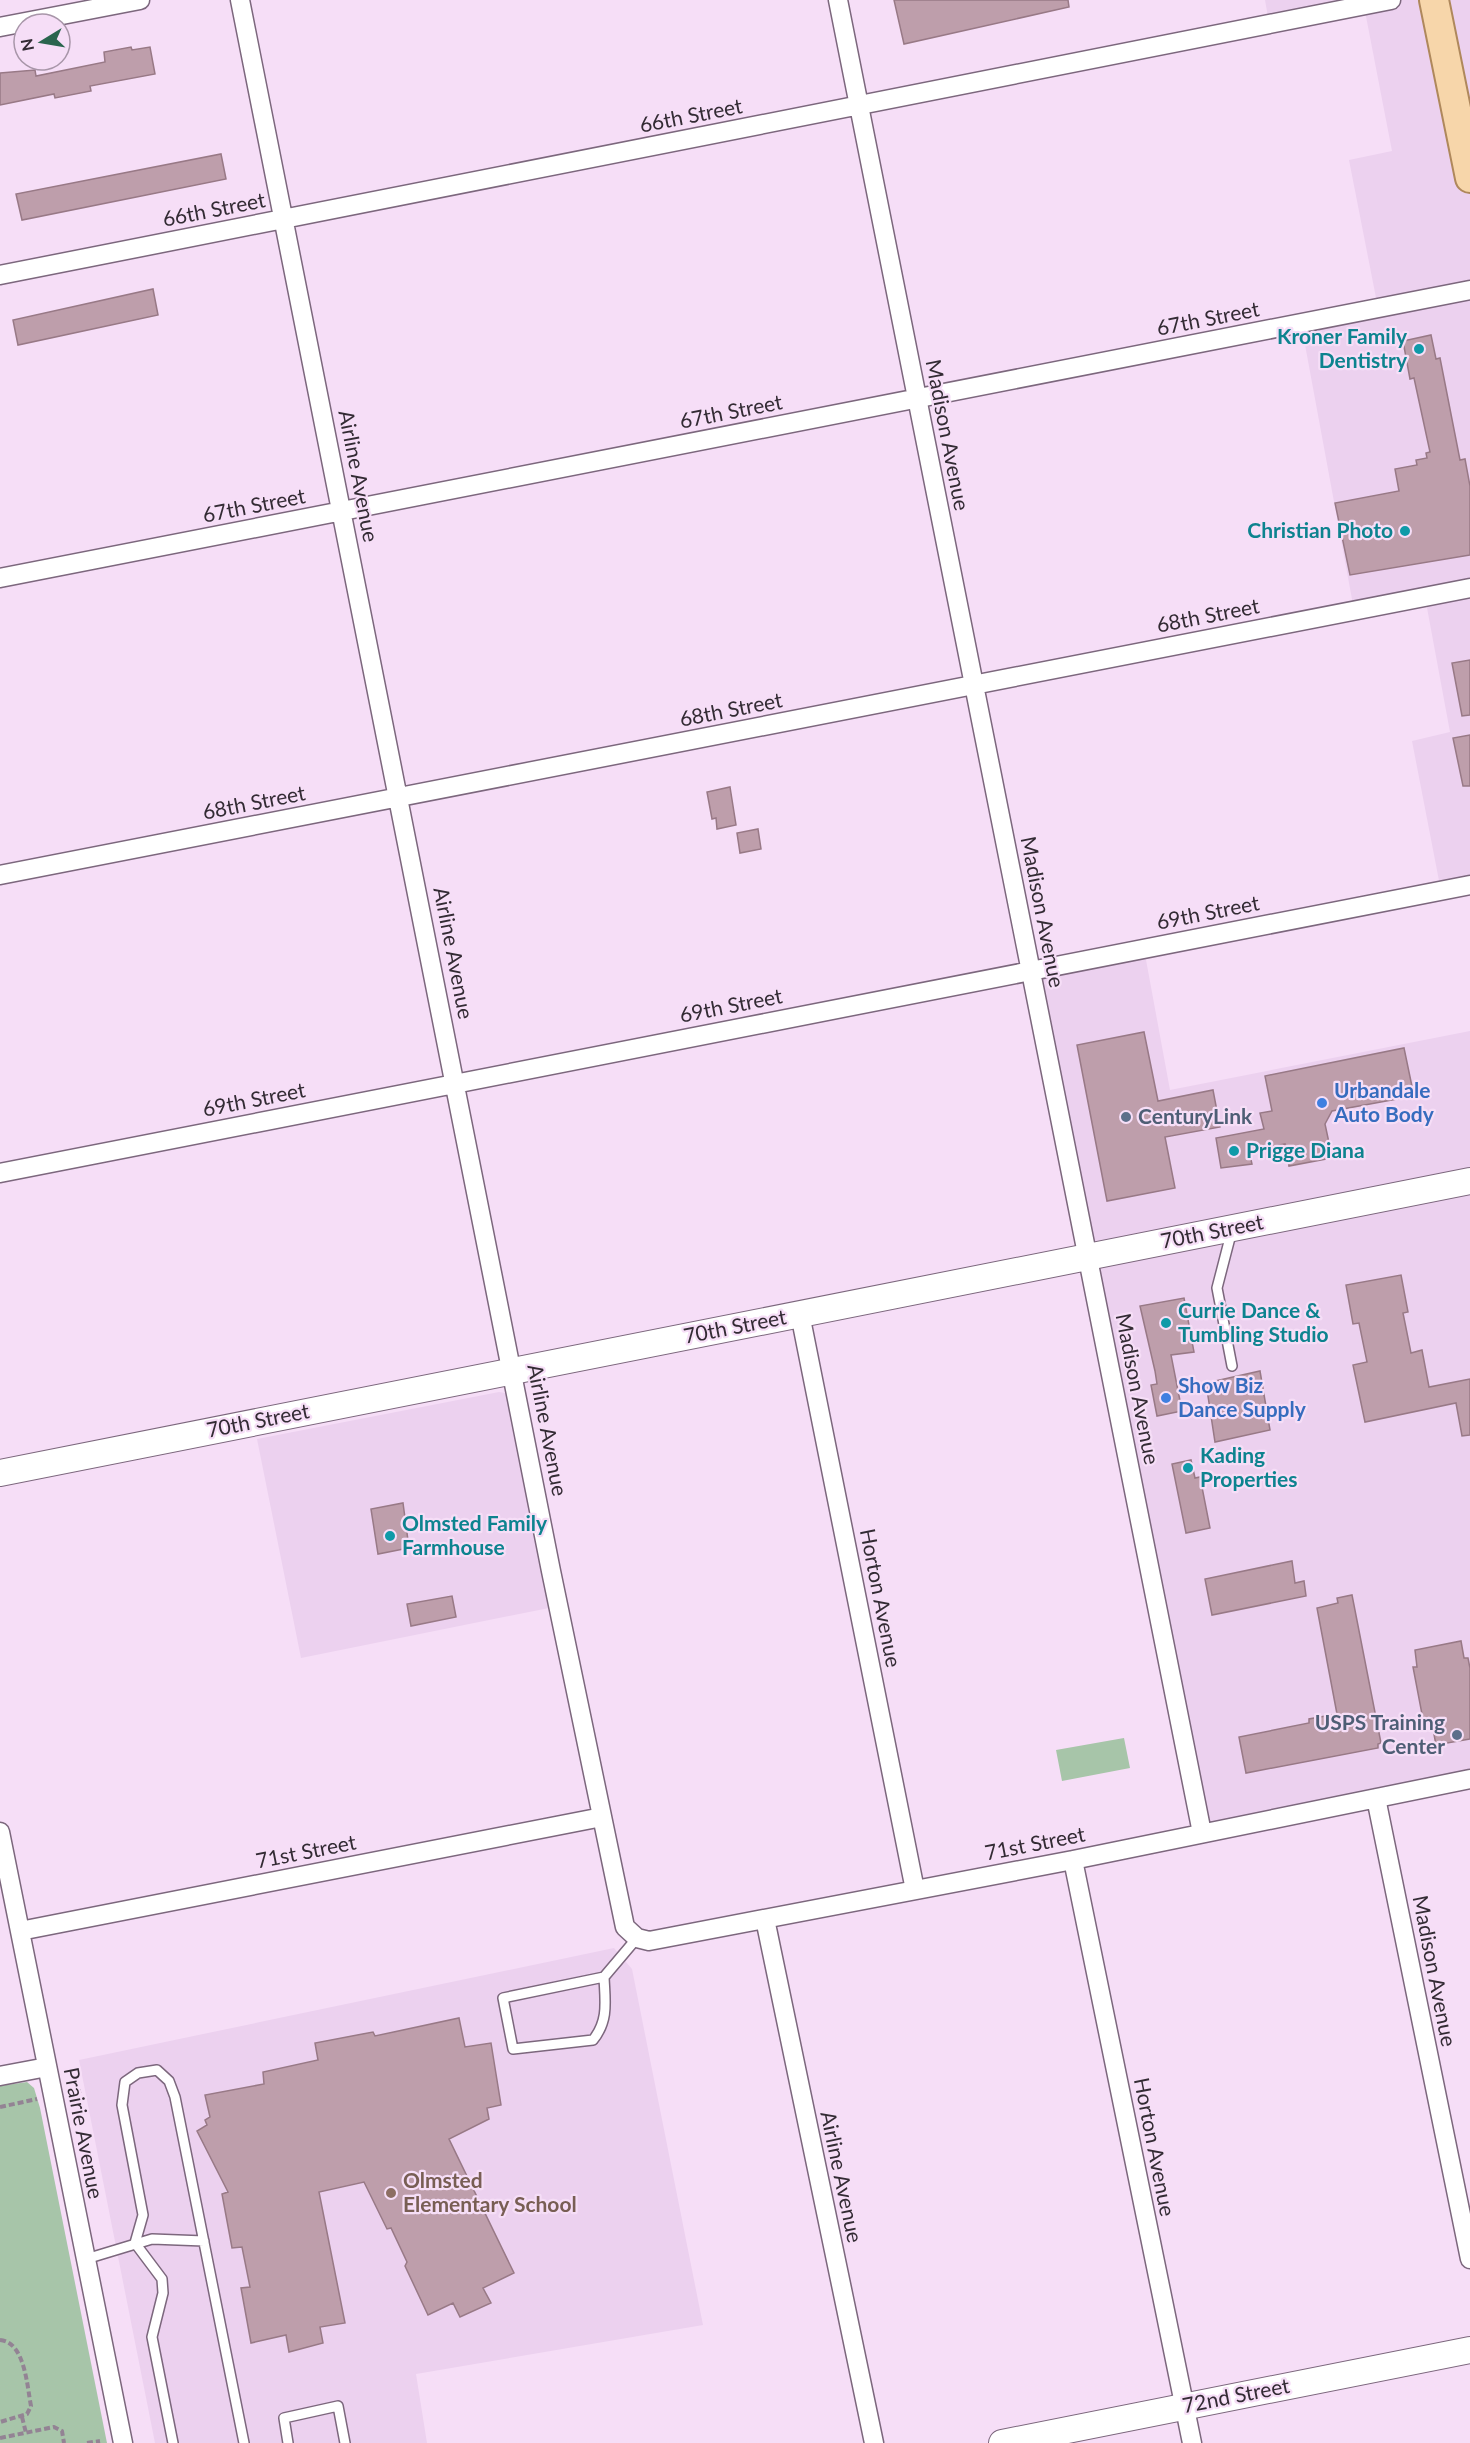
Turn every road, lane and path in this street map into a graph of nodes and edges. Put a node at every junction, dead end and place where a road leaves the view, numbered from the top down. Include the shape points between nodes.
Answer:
1 (140, 0) edge
2 (240, 0) edge
3 (838, 0) edge
4 (1391, 0) edge
5 (1434, 0) edge
6 (0, 27) edge
7 (859, 105) junction
8 (1470, 178) edge
9 (284, 219) junction
10 (0, 275) edge
11 (1470, 290) edge
12 (917, 398) junction
13 (342, 511) junction
14 (0, 578) edge
15 (1470, 588) edge
16 (974, 685) junction
17 (399, 797) junction
18 (0, 875) edge
19 (1470, 885) edge
20 (1031, 971) junction
21 (456, 1083) junction
22 (0, 1173) edge
23 (1470, 1181) edge
24 (1233, 1228) junction
25 (1088, 1257) junction
26 (800, 1314) junction
27 (1232, 1366) dead end
28 (513, 1371) junction
29 (0, 1473) edge
30 (1470, 1779) edge
31 (1376, 1798) junction
32 (602, 1817) junction
33 (0, 1832) edge
34 (1202, 1833) junction
35 (1073, 1860) junction
36 (915, 1890) junction
37 (765, 1919) junction
38 (20, 1931) junction
39 (637, 1938) junction
40 (604, 1977) junction
41 (47, 2067) junction
42 (0, 2076) edge
43 (204, 2241) junction
44 (135, 2243) junction
45 (86, 2259) junction
46 (1470, 2259) edge
47 (0, 2340) edge
48 (1470, 2350) edge
49 (1183, 2406) junction
50 (22, 2417) junction
51 (0, 2422) edge
52 (26, 2433) junction
53 (0, 2438) edge
54 (100, 2440) dead end
55 (64, 2443) edge
56 (87, 2443) edge
57 (123, 2443) edge
58 (173, 2443) edge
59 (244, 2443) edge
60 (288, 2443) edge
61 (345, 2443) edge
62 (874, 2443) edge
63 (1002, 2443) edge
64 (1192, 2443) edge

1 - 6 street
2 - 9 street, Airline Avenue
3 - 7 street, Madison Avenue
4 - 7 street, 66th Street
5 - 8 main road
7 - 9 street, 66th Street
7 - 12 street, Madison Avenue
9 - 10 street, 66th Street
9 - 13 street, Airline Avenue
11 - 12 street, 67th Street
12 - 13 street, 67th Street
12 - 16 street, Madison Avenue
13 - 14 street, 67th Street
13 - 17 street, Airline Avenue
15 - 16 street, 68th Street
16 - 17 street, 68th Street
16 - 20 street, Madison Avenue
17 - 18 street, 68th Street
17 - 21 street, Airline Avenue
19 - 20 street, 69th Street
20 - 21 street, 69th Street
20 - 25 street, Madison Avenue
21 - 22 street, 69th Street
21 - 28 street, Airline Avenue
23 - 24 main road, 70th Street
24 - 25 main road, 70th Street
24 - 27 lane via 1217,1288
25 - 26 main road, 70th Street
25 - 34 street, Madison Avenue
26 - 28 main road, 70th Street
26 - 36 street, Horton Avenue
28 - 29 main road, 70th Street
28 - 32 street, Airline Avenue
30 - 31 street, 71st Street
31 - 34 street, 71st Street
31 - 46 street, Madison Avenue
32 - 38 street, 71st Street
32 - 39 street, Airline Avenue via 621,1915 625,1927
33 - 38 street, Prairie Avenue
34 - 35 street, 71st Street
35 - 36 street, 71st Street
35 - 49 street, Horton Avenue
36 - 37 street, 71st Street
37 - 39 street, 71st Street via 649,1941
37 - 62 street, Airline Avenue
38 - 41 street, Prairie Avenue
39 - 40 lane
40 - 40 lane via 503,1998 513,2049 593,2040 606,2016
41 - 42 street
41 - 45 street, Prairie Avenue
43 - 44 lane via 152,2239
43 - 44 lane via 175,2097 168,2081 157,2070 138,2073 125,2082 122,2105 143,2215
43 - 59 lane
44 - 45 lane
44 - 58 lane via 162,2279 163,2293 152,2337
45 - 57 street, Prairie Avenue
47 - 50 path via 11,2343 18,2351 31,2406
48 - 49 main road, 72nd Street
49 - 63 main road, 72nd Street
49 - 64 street, Horton Avenue
50 - 51 path
50 - 52 path
52 - 53 path
52 - 55 path via 57,2428 62,2431
54 - 56 path
60 - 61 lane via 284,2418 338,2406

